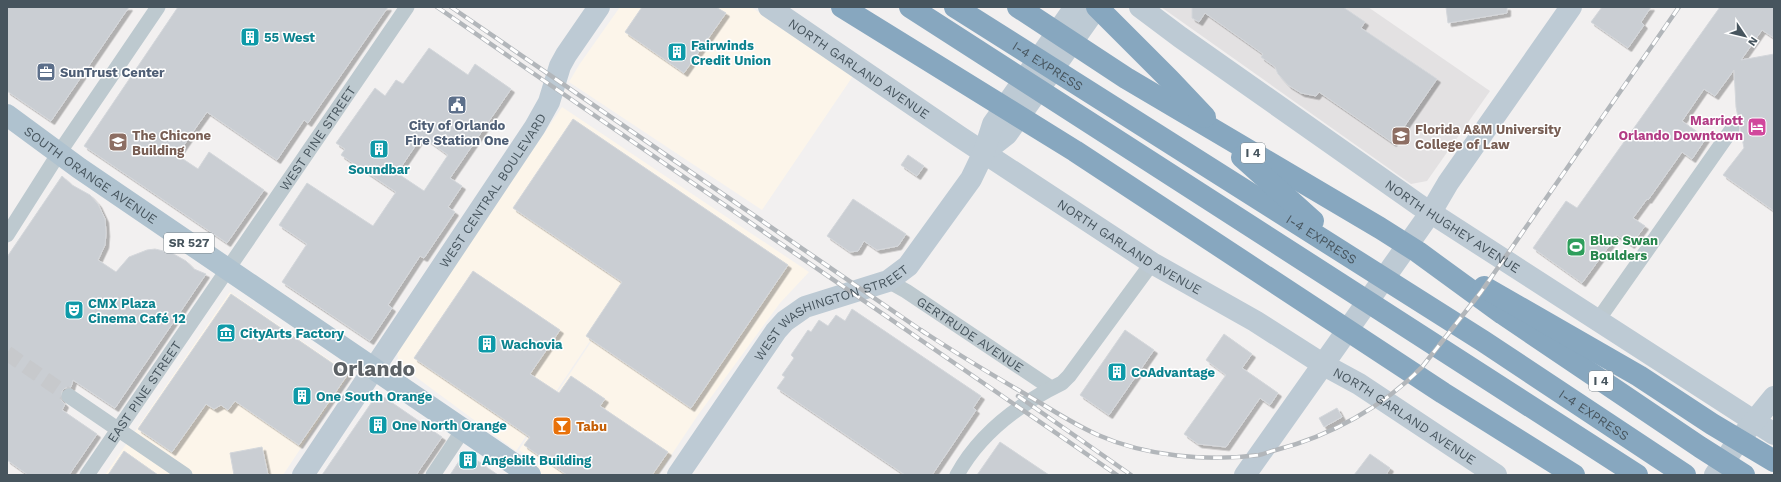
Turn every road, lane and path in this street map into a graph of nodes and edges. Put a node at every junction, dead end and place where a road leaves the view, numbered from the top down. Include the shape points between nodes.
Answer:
1 (158, 7) edge
2 (407, 7) edge
3 (599, 7) edge
4 (769, 7) edge
5 (842, 7) edge
6 (910, 7) edge
7 (955, 7) edge
8 (1018, 7) edge
9 (1075, 7) edge
10 (1097, 7) edge
11 (1140, 7) edge
12 (1571, 7) edge
13 (7, 115) edge
14 (1732, 129) dead end
15 (984, 152) junction
16 (59, 153) junction
17 (1431, 212) junction
18 (7, 235) edge
19 (1357, 261) junction
20 (1152, 263) junction
21 (228, 270) junction
22 (888, 281) junction
23 (1507, 308) junction
24 (1598, 320) junction
25 (1324, 365) junction
26 (374, 368) junction
27 (1056, 386) junction
28 (69, 396) tunnel mouth
29 (1774, 397) edge
30 (1754, 422) junction
31 (118, 430) junction
32 (463, 430) junction
33 (1774, 434) edge
34 (1529, 446) junction
35 (1773, 460) edge
36 (1681, 473) edge
37 (87, 475) edge
38 (185, 475) edge
39 (303, 475) edge
40 (433, 475) edge
41 (530, 475) edge
42 (678, 475) edge
43 (957, 475) edge
44 (1245, 475) edge
45 (1496, 475) edge
46 (1551, 475) edge
47 (1574, 475) edge
48 (1637, 475) edge
49 (1714, 475) edge
50 (1744, 475) edge

1 - 16 street
2 - 21 street, WEST PINE STREET
3 - 26 street, WEST CENTRAL BOULEVARD via 566,55 549,102 535,127
4 - 15 street, NORTH GARLAND AVENUE
5 - 34 highway via 1075,151 1443,393
6 - 48 highway, I-4 EXPRESS
7 - 19 highway, I-4 EXPRESS
8 - 23 highway, I 4 via 1126,78 1380,228
9 - 15 street, WEST WASHINGTON STREET via 992,124
10 - 15 street, WEST WASHINGTON STREET via 1007,134
10 - 19 highway via 1248,163
11 - 17 street, NORTH HUGHEY AVENUE via 1186,42
12 - 17 street via 1448,183
13 - 16 main road, SOUTH ORANGE AVENUE / SR 527
14 - 24 street
15 - 20 street, NORTH GARLAND AVENUE
15 - 22 street, WEST WASHINGTON STREET via 971,179 914,260
16 - 18 street
16 - 21 main road, SOUTH ORANGE AVENUE / SR 527
17 - 24 street, NORTH HUGHEY AVENUE
17 - 25 street
19 - 36 highway, I-4 EXPRESS via 1483,340
20 - 25 street, NORTH GARLAND AVENUE via 1255,321
20 - 27 street via 1073,371
21 - 26 main road, SOUTH ORANGE AVENUE / SR 527
21 - 31 street, EAST PINE STREET
22 - 27 street, GERTRUDE AVENUE
22 - 42 street, WEST WASHINGTON STREET via 813,304 786,321 776,331
23 - 35 highway via 1639,376
23 - 50 highway, I 4 via 1700,447
24 - 30 street, NORTH HUGHEY AVENUE
25 - 44 street
25 - 45 street, NORTH GARLAND AVENUE via 1359,384
26 - 32 main road, SR 527
26 - 39 street, WEST CENTRAL BOULEVARD
27 - 43 street via 998,423
28 - 31 street
29 - 30 street
30 - 33 street, NORTH HUGHEY AVENUE
30 - 49 street
31 - 37 street, EAST PINE STREET
31 - 38 street
32 - 40 street
32 - 41 main road, SR 527
34 - 46 highway
34 - 47 highway

